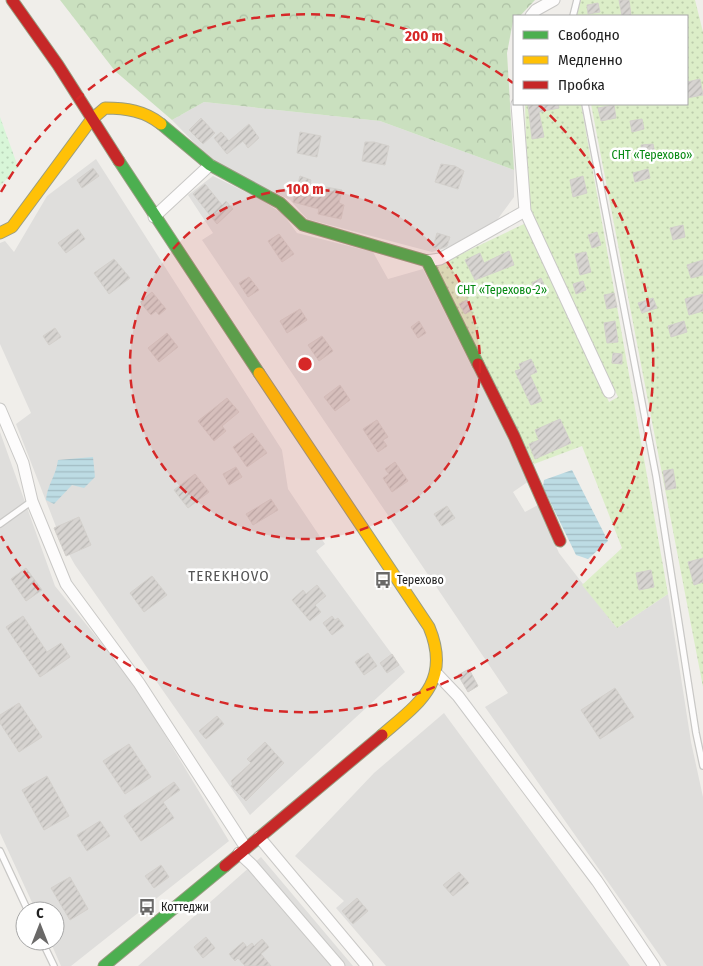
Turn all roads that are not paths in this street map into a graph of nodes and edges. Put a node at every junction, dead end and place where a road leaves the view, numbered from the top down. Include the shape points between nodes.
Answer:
1 (12, 0) edge
2 (554, 0) edge
3 (577, 0) edge
4 (532, 15) edge
5 (573, 15) edge
6 (517, 105) edge
7 (584, 105) edge
8 (92, 120) junction
9 (210, 165) junction
10 (525, 211) junction
11 (154, 217) junction
12 (0, 233) edge
13 (427, 261) junction
14 (609, 392) dead end
15 (0, 409) edge
16 (32, 501) junction
17 (0, 524) edge
18 (560, 540) dead end
19 (437, 674) junction
20 (703, 766) edge
21 (259, 837) junction
22 (0, 850) edge
23 (242, 850) junction
24 (23, 901) edge
25 (47, 951) edge
26 (54, 966) edge
27 (104, 966) edge
28 (338, 966) edge
29 (367, 966) edge
30 (654, 966) edge

1 - 8 main road
2 - 4 street
3 - 5 lane
6 - 10 street
7 - 20 lane via 656,476
8 - 9 main road via 105,108 123,108 150,115
8 - 11 main road
8 - 12 main road via 12,227
9 - 11 street
9 - 13 main road via 280,203 303,225
10 - 13 street via 440,259
10 - 14 street
11 - 19 main road via 429,627 437,644
13 - 18 main road via 514,436
15 - 16 street via 23,463
16 - 17 lane
16 - 23 street via 66,584 139,683
19 - 21 main road via 422,700 345,768
19 - 30 street via 458,696 597,881
21 - 23 main road
21 - 29 street
22 - 24 lane
23 - 27 main road
23 - 28 street
25 - 26 lane

